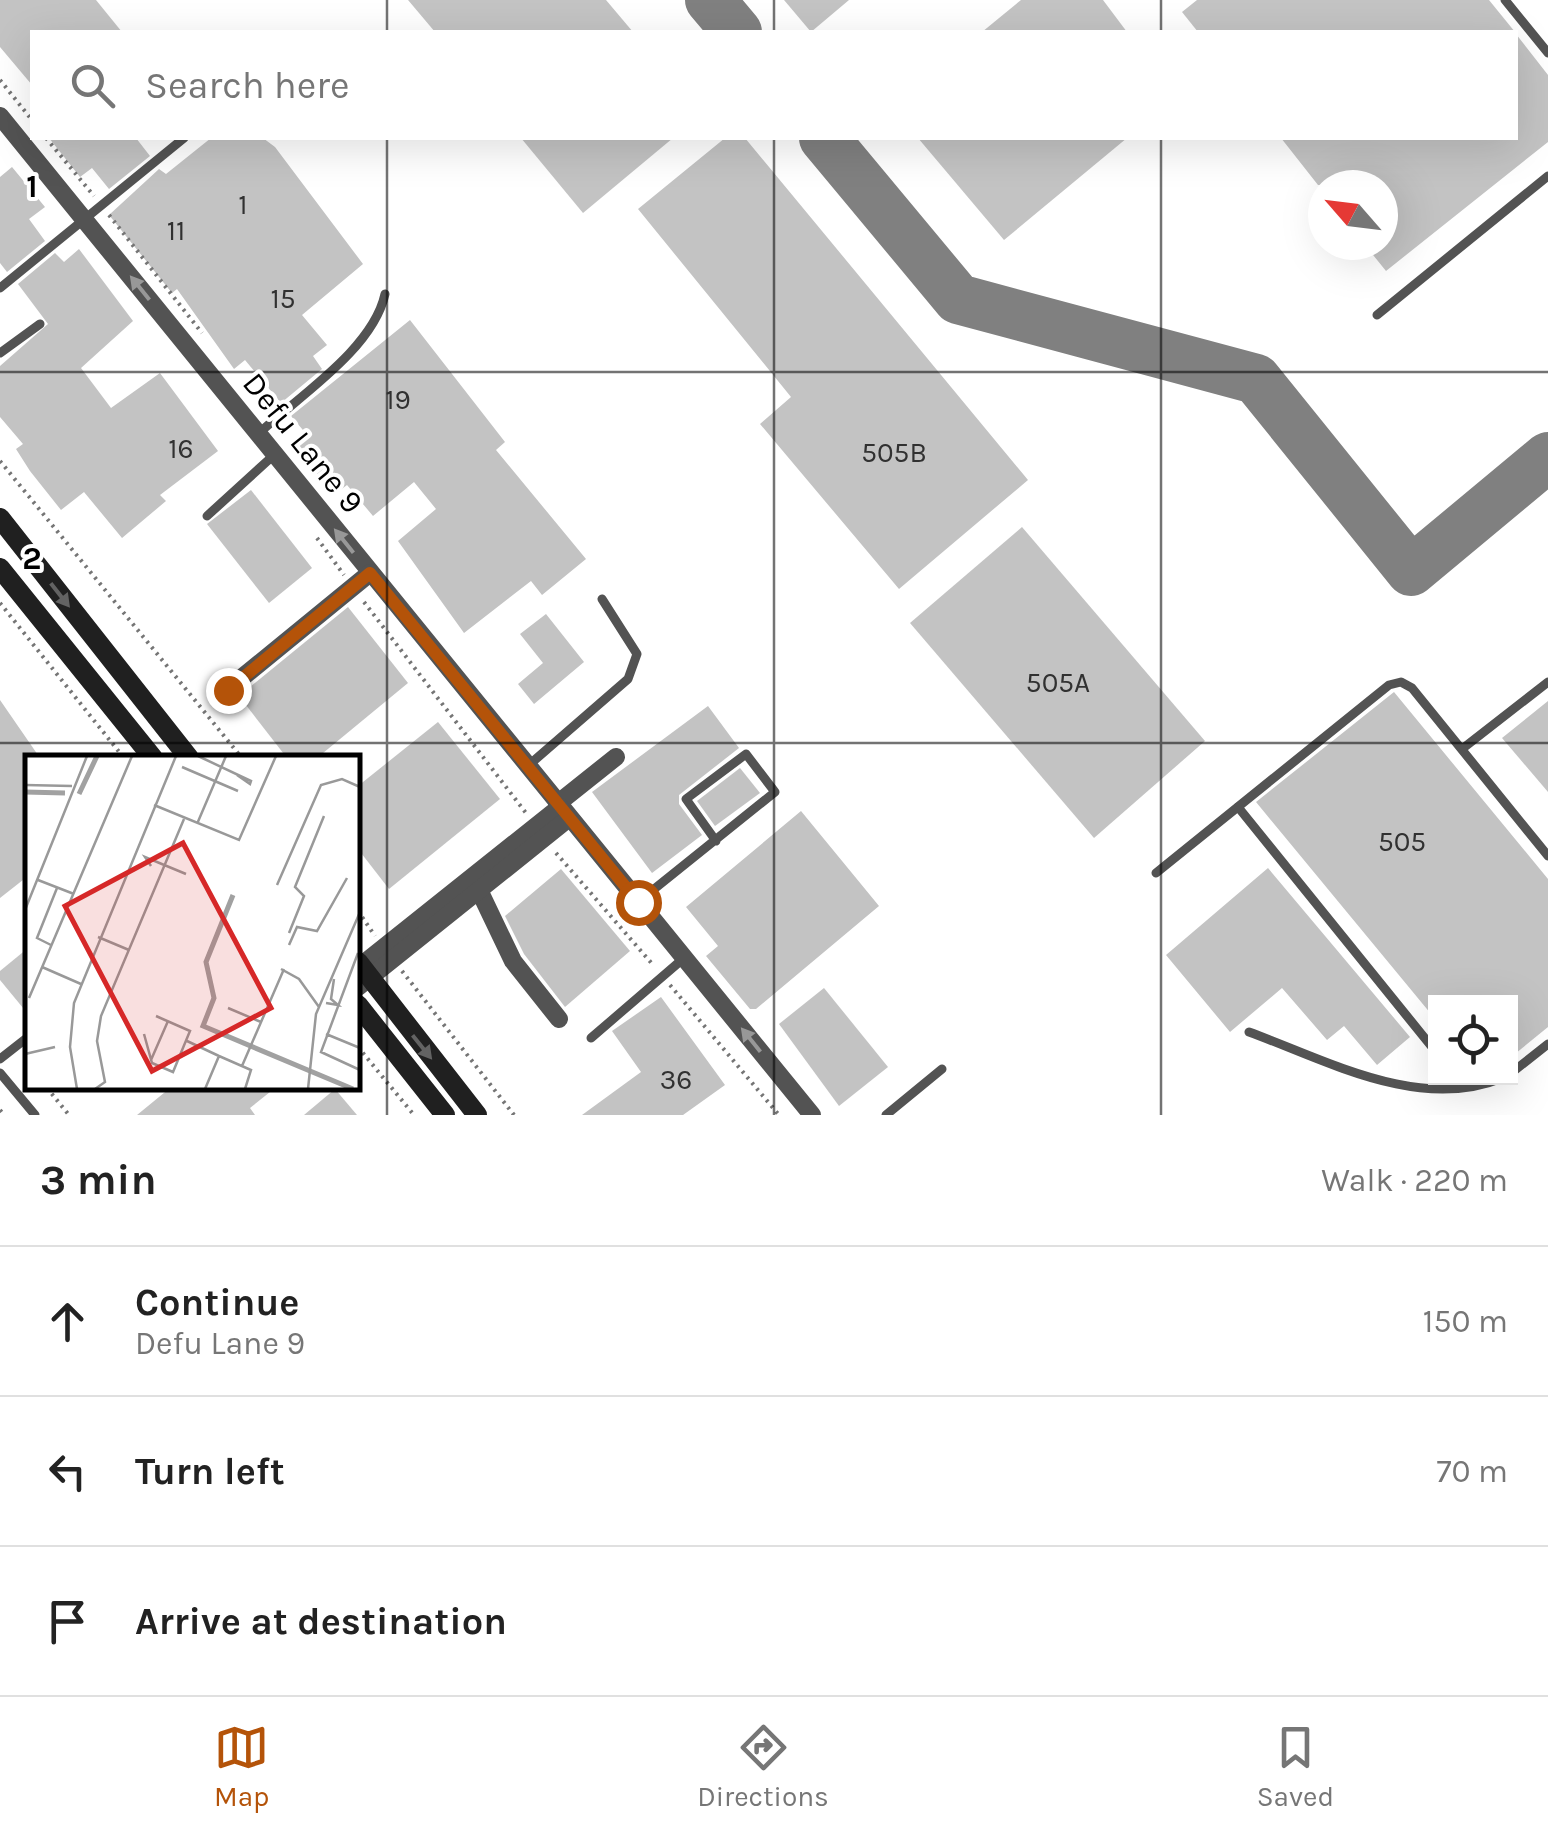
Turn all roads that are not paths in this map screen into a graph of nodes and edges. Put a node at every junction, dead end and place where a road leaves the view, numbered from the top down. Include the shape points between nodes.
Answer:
1 (1505, 0) edge
2 (1548, 53) edge
3 (0, 116) edge
4 (181, 140) edge
5 (1548, 176) edge
6 (83, 218) junction
7 (0, 288) edge
8 (384, 294) dead end
9 (1377, 315) dead end
10 (40, 324) dead end
11 (0, 353) edge
12 (258, 434) junction
13 (274, 454) junction
14 (207, 516) dead end
15 (0, 518) edge
16 (0, 568) edge
17 (370, 573) junction
18 (602, 598) dead end
19 (1548, 682) edge
20 (228, 690) dead end
21 (1462, 749) junction
22 (150, 755) edge
23 (187, 755) edge
24 (616, 756) dead end
25 (527, 766) junction
26 (1238, 807) junction
27 (562, 810) junction
28 (540, 832) junction
29 (716, 841) junction
30 (1548, 856) edge
31 (1156, 873) dead end
32 (479, 890) junction
33 (638, 902) junction
34 (388, 953) junction
35 (684, 958) junction
36 (360, 972) edge
37 (360, 1008) edge
38 (558, 1019) dead end
39 (1249, 1032) dead end
40 (590, 1038) dead end
41 (25, 1040) edge
42 (1428, 1042) edge
43 (1548, 1044) edge
44 (0, 1058) edge
45 (1518, 1068) edge
46 (942, 1069) dead end
47 (0, 1073) edge
48 (1428, 1084) edge
49 (34, 1115) edge
50 (445, 1115) edge
51 (477, 1115) edge
52 (812, 1115) edge
53 (886, 1115) edge

1 - 2 lane
3 - 6 street, Defu Lane 9
4 - 6 lane
5 - 9 lane
6 - 7 lane
12 -> 6 street, Defu Lane 9
8 - 12 lane via 379,319 364,339
10 - 11 lane
12 - 13 street, Defu Lane 9
13 - 14 lane
17 -> 13 street, Defu Lane 9
15 -> 23 main road
16 - 22 main road
17 - 20 street
17 - 25 street, Defu Lane 9
18 - 25 lane via 637,654 633,669
19 - 21 lane
21 - 26 lane via 1412,688 1396,683
21 - 30 lane
24 - 27 street
25 - 27 street, Defu Lane 9
26 - 31 lane
26 - 42 lane
27 - 28 street
27 - 33 street, Defu Lane 9
28 - 32 street
28 - 34 street
29 - 29 lane via 775,792 746,754 686,799
29 - 33 lane
32 - 34 street
32 - 38 street via 502,944
33 - 35 street, Defu Lane 9
34 - 36 street
35 - 40 lane
52 -> 35 street, Defu Lane 9
36 -> 51 main road
37 - 50 main road
39 - 48 lane via 1400,1086
41 - 44 lane
43 - 45 lane
46 - 53 lane
47 - 49 lane

